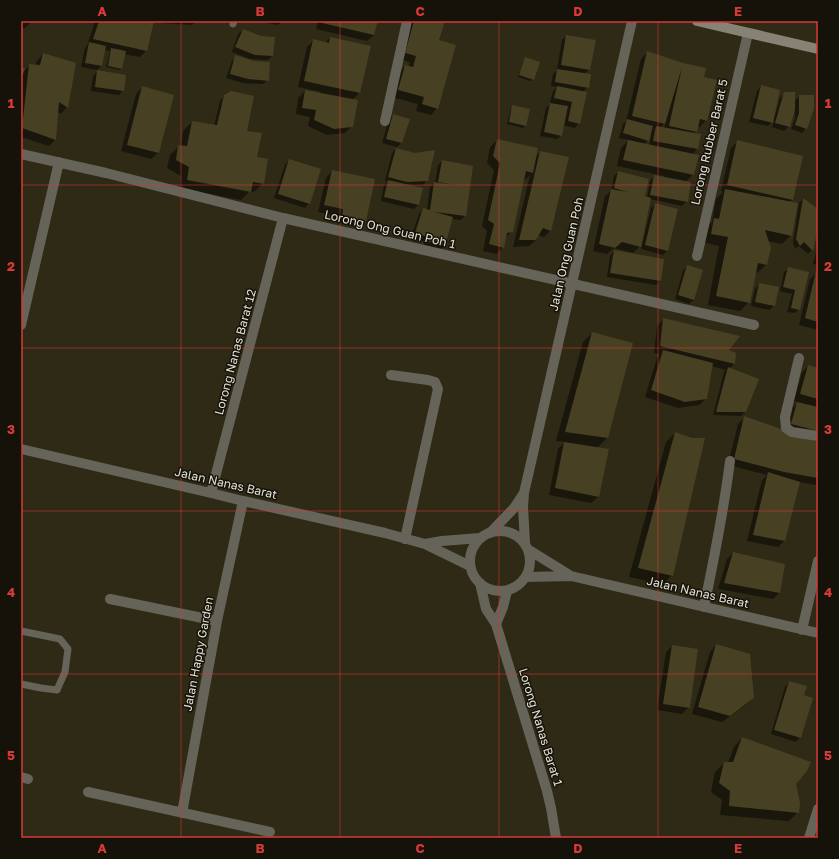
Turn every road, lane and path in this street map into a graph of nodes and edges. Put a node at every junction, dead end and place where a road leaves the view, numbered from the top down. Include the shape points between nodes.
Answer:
1 (407, 21) edge
2 (632, 21) edge
3 (697, 21) edge
4 (748, 33) junction
5 (818, 49) edge
6 (385, 121) dead end
7 (21, 154) edge
8 (59, 162) junction
9 (283, 218) junction
10 (697, 256) dead end
11 (573, 284) junction
12 (21, 325) edge
13 (754, 325) dead end
14 (799, 358) dead end
15 (391, 375) dead end
16 (818, 436) edge
17 (21, 449) edge
18 (730, 460) dead end
19 (211, 493) junction
20 (524, 493) junction
21 (243, 501) junction
22 (490, 533) junction
23 (480, 538) junction
24 (405, 539) junction
25 (425, 544) junction
26 (527, 547) junction
27 (818, 561) edge
28 (470, 566) junction
29 (571, 576) junction
30 (526, 577) junction
31 (480, 583) junction
32 (507, 590) junction
33 (110, 599) dead end
34 (704, 607) junction
35 (217, 621) junction
36 (496, 624) junction
37 (802, 630) junction
38 (21, 631) edge
39 (818, 633) edge
40 (21, 684) edge
41 (88, 792) dead end
42 (818, 809) edge
43 (182, 813) junction
44 (270, 832) dead end
45 (556, 838) edge
46 (809, 838) edge

1 - 6 street
2 - 11 street, Jalan Ong Guan Poh
3 - 4 main road
4 - 5 main road
4 - 10 street, Lorong Rubber Barat 5
7 - 8 street, Lorong Ong Guan Poh 1
8 - 9 street, Lorong Ong Guan Poh 1
8 - 12 street
9 - 11 street, Lorong Ong Guan Poh 1
9 - 19 street, Lorong Nanas Barat 12
11 - 13 street, Lorong Ong Guan Poh 1
11 - 20 street, Jalan Ong Guan Poh
14 - 16 street via 785,417 786,428 792,432
15 - 24 street via 435,382 438,389
17 - 19 street, Jalan Nanas Barat
18 - 34 street
19 - 21 street, Jalan Nanas Barat
20 - 22 street, Jalan Ong Guan Poh via 514,508
20 - 26 street, Jalan Ong Guan Poh
21 - 24 street, Jalan Nanas Barat
21 - 35 street, Jalan Happy Garden
22 - 23 street
22 - 26 street via 511,533
23 - 25 street, Jalan Nanas Barat
23 - 28 street via 470,556
24 - 25 street, Jalan Nanas Barat
25 - 28 street, Jalan Nanas Barat
26 - 29 street, Jalan Nanas Barat
26 - 30 street via 530,567
27 - 37 street
28 - 31 street
29 - 30 street, Jalan Nanas Barat
29 - 34 street, Jalan Nanas Barat
30 - 32 street via 518,586
31 - 32 street via 488,589
31 - 36 street, Lorong Nanas Barat 1 via 486,609
32 - 36 street
33 - 35 street
34 - 37 street, Jalan Nanas Barat
35 - 43 street, Jalan Happy Garden
36 - 45 street, Lorong Nanas Barat 1 via 547,791
37 - 39 street, Jalan Nanas Barat
38 - 40 lane via 60,639 68,649 65,672 57,690
41 - 43 street
42 - 46 street
43 - 44 street

